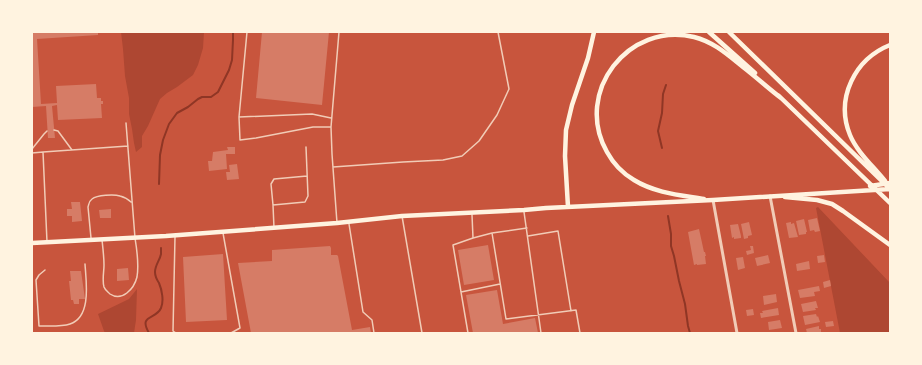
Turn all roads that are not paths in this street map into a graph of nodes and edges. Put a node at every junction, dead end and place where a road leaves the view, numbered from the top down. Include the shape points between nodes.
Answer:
1 (247, 32) edge
2 (339, 32) edge
3 (498, 32) edge
4 (594, 32) edge
5 (709, 32) edge
6 (728, 32) edge
7 (890, 44) edge
8 (781, 98) junction
9 (239, 118) junction
10 (331, 118) junction
11 (126, 123) dead end
12 (331, 127) junction
13 (54, 130) dead end
14 (47, 131) dead end
15 (128, 146) junction
16 (306, 147) dead end
17 (32, 149) edge
18 (72, 150) junction
19 (43, 152) junction
20 (32, 153) edge
21 (333, 167) junction
22 (307, 176) junction
23 (890, 183) edge
24 (890, 188) edge
25 (844, 191) junction
26 (770, 196) junction
27 (713, 200) junction
28 (132, 202) junction
29 (890, 203) edge
30 (273, 205) junction
31 (568, 207) junction
32 (524, 210) junction
33 (472, 213) junction
34 (402, 216) junction
35 (348, 222) junction
36 (337, 223) junction
37 (274, 228) junction
38 (527, 228) junction
39 (222, 232) junction
40 (492, 233) junction
41 (175, 235) junction
42 (528, 236) junction
43 (135, 238) junction
44 (473, 238) junction
45 (102, 239) junction
46 (91, 240) junction
47 (47, 242) junction
48 (32, 243) edge
49 (890, 245) edge
50 (85, 264) dead end
51 (45, 270) dead end
52 (500, 284) junction
53 (461, 292) junction
54 (571, 311) junction
55 (538, 315) junction
56 (174, 332) edge
57 (231, 333) edge
58 (374, 333) edge
59 (422, 333) edge
60 (468, 333) edge
61 (541, 333) edge
62 (580, 333) edge
63 (737, 333) edge
64 (796, 333) edge

1 - 9 lane
2 - 10 lane
3 - 21 lane via 509,89 497,116 479,141 462,156 443,160
4 - 31 main road via 566,130
5 - 8 main road
6 - 24 main road
7 - 24 main road via 873,54 859,67 849,85 845,105 850,135 861,153
8 - 27 main road via 721,50 695,37 665,35 645,41 623,54 608,73 597,103 598,126 604,147 616,165 633,180 654,190
8 - 29 main road
9 - 10 lane via 312,114
9 - 12 lane via 240,140 313,127
10 - 12 lane
11 - 15 lane
12 - 21 lane
13 - 18 lane via 58,131
14 - 17 lane
15 - 18 lane
15 - 28 lane
16 - 22 lane
18 - 19 lane
19 - 20 lane
19 - 47 lane
21 - 36 lane
22 - 30 lane via 308,196 305,202
22 - 30 lane via 274,179 271,184
23 - 25 main road
24 - 25 main road
25 - 26 main road
26 - 27 main road
26 - 49 main road via 817,200 837,206
26 - 64 street
27 - 31 main road
27 - 63 street
28 - 43 lane
28 - 46 lane via 124,197 112,195 91,200 88,207
30 - 37 lane
31 - 32 main road
32 - 33 main road
32 - 38 lane
33 - 34 main road
33 - 44 lane
34 - 35 main road
34 - 59 lane
35 - 36 main road
35 - 58 lane via 363,312 372,320
36 - 37 main road
37 - 39 main road
38 - 40 lane
38 - 42 lane
39 - 41 main road
39 - 57 lane via 240,328
40 - 44 lane
40 - 52 lane
41 - 43 main road
41 - 56 lane
42 - 54 lane via 558,231
42 - 55 lane
43 - 45 main road
43 - 45 lane via 137,277 127,293 119,297 109,293 104,285
44 - 53 lane via 453,245
45 - 46 main road
46 - 47 main road
47 - 48 main road
50 - 51 lane via 85,306 79,318 68,324 39,326 36,280
52 - 53 lane
52 - 55 lane via 506,319
53 - 60 lane
54 - 55 lane
54 - 62 lane via 576,310
55 - 61 lane

